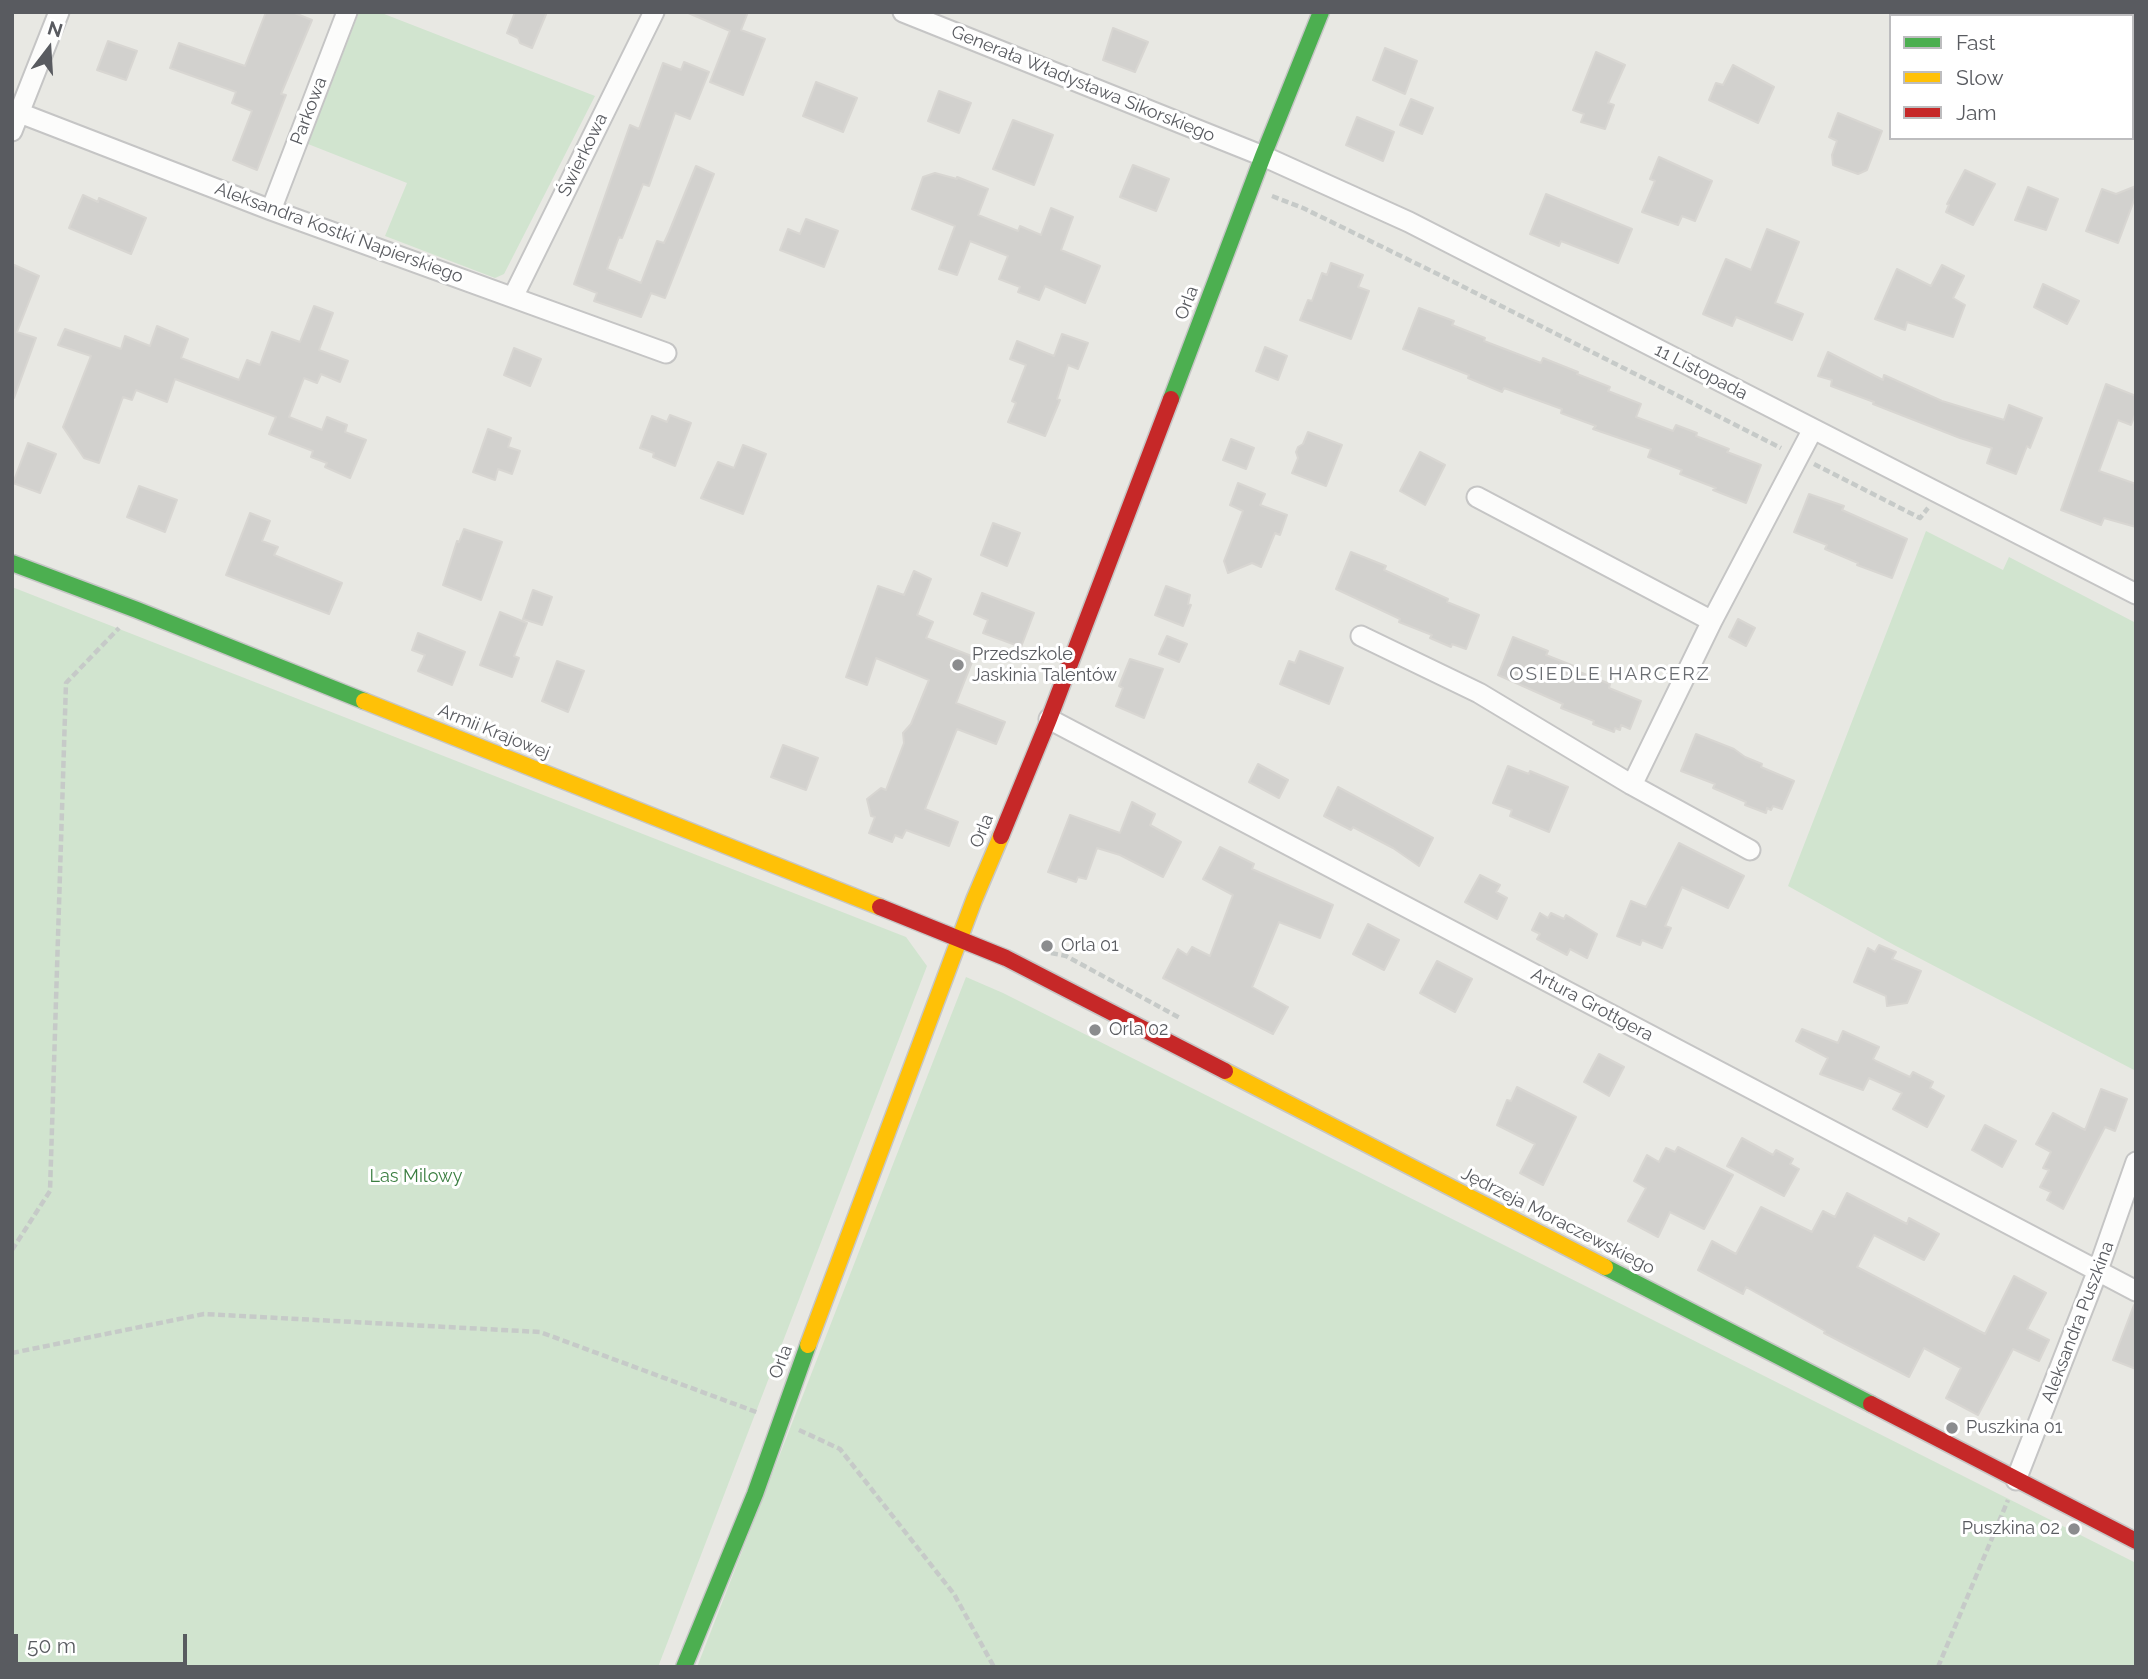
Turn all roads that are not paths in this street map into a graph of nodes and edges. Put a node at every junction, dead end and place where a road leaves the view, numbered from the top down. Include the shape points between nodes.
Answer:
1 (58, 12) edge
2 (347, 12) edge
3 (654, 12) edge
4 (903, 12) edge
5 (1321, 12) edge
6 (15, 118) edge
7 (1263, 156) junction
8 (271, 210) junction
9 (513, 297) junction
10 (666, 353) dead end
11 (1812, 429) junction
12 (1477, 497) dead end
13 (12, 563) edge
14 (2136, 594) edge
15 (1712, 621) junction
16 (1361, 636) dead end
17 (1049, 719) junction
18 (1632, 785) junction
19 (1750, 850) dead end
20 (960, 939) junction
21 (2136, 1162) edge
22 (2098, 1270) junction
23 (2136, 1291) edge
24 (2017, 1480) junction
25 (2136, 1541) edge
26 (684, 1667) edge

1 - 6 street
2 - 8 street, Parkowa
3 - 9 street, Świerkowa
4 - 7 street, Generała Władysława Sikorskiego
5 - 7 street, Orla
6 - 8 street, Aleksandra Kostki Napierskiego
7 - 11 street, 11 Listopada via 1409,222
7 - 17 street, Orla
8 - 9 street, Aleksandra Kostki Napierskiego
9 - 10 street, Aleksandra Kostki Napierskiego
11 - 14 street, 11 Listopada
11 - 15 street
12 - 15 street
13 - 20 street, Armii Krajowej
15 - 18 street
16 - 18 street via 1479,693
17 - 20 street, Orla
17 - 22 street, Artura Grottgera
18 - 19 street
20 - 24 street, Jędrzeja Moraczewskiego via 1068,989
20 - 26 street, Orla via 755,1494
21 - 22 street, Aleksandra Puszkina
22 - 23 street, Artura Grottgera
22 - 24 street, Aleksandra Puszkina
24 - 25 street, Jędrzeja Moraczewskiego

